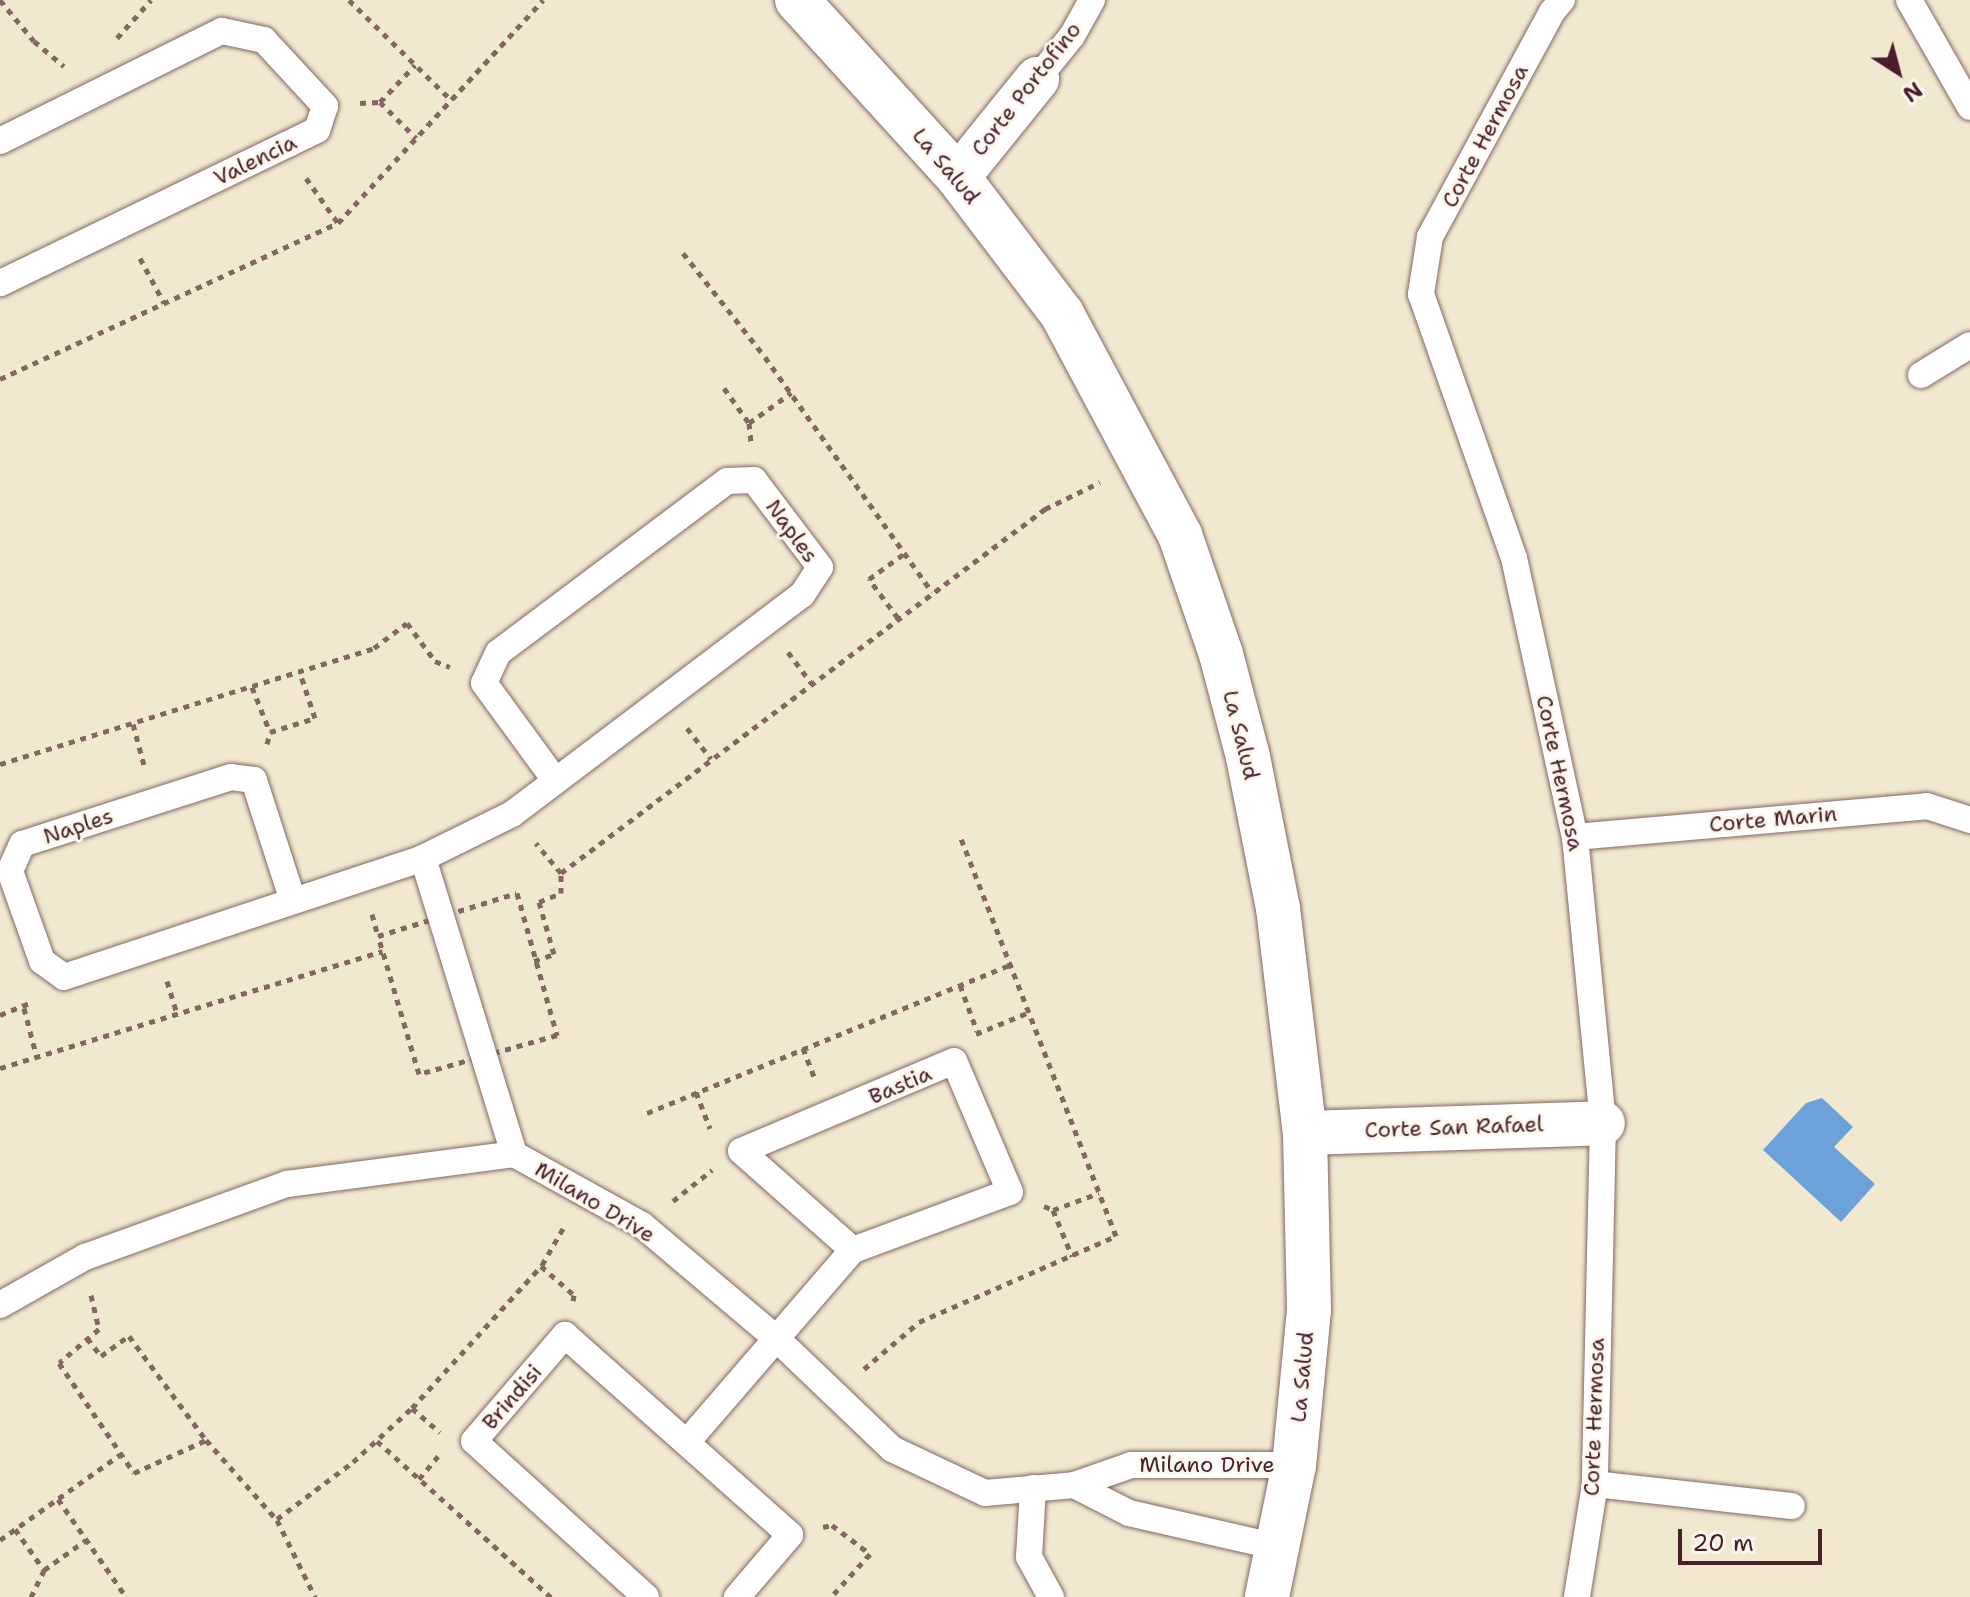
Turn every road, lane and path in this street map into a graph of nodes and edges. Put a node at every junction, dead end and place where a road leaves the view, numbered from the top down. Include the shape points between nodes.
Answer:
1 (0, 0) edge
2 (349, 0) edge
3 (543, 0) edge
4 (797, 0) edge
5 (1092, 0) edge
6 (1562, 0) edge
7 (1909, 0) edge
8 (415, 65) junction
9 (67, 69) dead end
10 (1037, 79) joint
11 (451, 100) junction
12 (380, 102) junction
13 (325, 106) junction
14 (1970, 107) edge
15 (416, 138) junction
16 (0, 141) edge
17 (284, 147) junction
18 (958, 177) junction
19 (338, 223) junction
20 (123, 224) junction
21 (683, 253) dead end
22 (0, 283) edge
23 (164, 303) junction
24 (1970, 345) edge
25 (1921, 375) dead end
26 (0, 379) edge
27 (724, 388) dead end
28 (791, 393) junction
29 (1085, 492) dead end
30 (905, 553) junction
31 (932, 592) junction
32 (898, 618) junction
33 (300, 673) junction
34 (484, 683) junction
35 (252, 687) junction
36 (270, 732) junction
37 (0, 764) edge
38 (555, 780) junction
39 (256, 785) junction
40 (512, 814) junction
41 (1970, 820) edge
42 (1575, 837) junction
43 (961, 838) dead end
44 (423, 858) junction
45 (561, 873) junction
46 (292, 898) junction
47 (441, 916) junction
48 (382, 951) junction
49 (534, 961) junction
50 (1009, 965) junction
51 (960, 985) junction
52 (24, 1008) dead end
53 (1027, 1013) junction
54 (978, 1032) junction
55 (484, 1057) junction
56 (37, 1058) junction
57 (953, 1063) junction
58 (0, 1068) edge
59 (696, 1092) junction
60 (647, 1113) dead end
61 (1603, 1123) junction
62 (712, 1133) dead end
63 (1305, 1133) junction
64 (514, 1154) junction
65 (724, 1161) dead end
66 (583, 1192) junction
67 (1010, 1192) junction
68 (1099, 1193) junction
69 (1053, 1210) junction
70 (642, 1225) junction
71 (853, 1250) junction
72 (1072, 1256) junction
73 (82, 1259) junction
74 (0, 1305) edge
75 (87, 1338) junction
76 (778, 1340) junction
77 (840, 1399) junction
78 (206, 1440) junction
79 (377, 1441) junction
80 (687, 1442) junction
81 (443, 1451) dead end
82 (121, 1454) junction
83 (1294, 1465) junction
84 (419, 1479) junction
85 (1595, 1484) junction
86 (1074, 1485) junction
87 (1033, 1488) junction
88 (58, 1499) junction
89 (1792, 1506) dead end
90 (277, 1519) junction
91 (15, 1529) junction
92 (790, 1535) junction
93 (0, 1540) edge
94 (86, 1540) junction
95 (1278, 1547) junction
96 (44, 1570) junction
97 (31, 1597) edge
98 (126, 1597) edge
99 (315, 1597) edge
100 (551, 1597) edge
101 (646, 1597) edge
102 (737, 1597) edge
103 (831, 1597) edge
104 (1051, 1597) edge
105 (1267, 1597) edge
106 (1577, 1597) edge

1 - 9 path via 34,41
2 - 8 path
3 - 11 path
4 - 18 street, La Salud
5 - 10 lane, Corte Portofino via 1072,36
6 - 42 lane, Corte Hermosa via 1430,237 1421,294 1514,558
7 - 14 lane
8 - 11 path
8 - 12 path
10 - 18 street, Corte Portofino
11 - 15 path
12 - 13 path
12 - 15 path
13 - 16 lane via 264,40 222,31
13 - 17 lane, Valencia via 317,130
15 - 19 path
17 - 19 path
17 - 20 lane, Valencia
18 - 63 street, La Salud via 1062,314 1180,535 1221,654 1248,757 1278,908
19 - 23 path
20 - 22 lane, Valencia
20 - 23 path
21 - 28 path
23 - 26 path
24 - 25 lane
27 - 28 path via 749,423
28 - 30 path
29 - 31 path via 1045,509
30 - 31 path
30 - 32 path via 869,579
31 - 32 path
32 - 45 path
33 - 34 path via 374,648 407,623 435,661
33 - 35 path
33 - 36 path via 315,718
34 - 38 lane
34 - 38 lane, Naples via 498,653 727,481 754,480 820,567 802,595
35 - 36 path
35 - 37 path
36 - 39 path
38 - 40 lane, Naples
39 - 46 lane
39 - 46 lane, Naples via 254,780 231,777 22,844 10,871 42,961 64,977
40 - 44 lane, Naples
40 - 45 path
41 - 42 lane, Corte Marin via 1927,806
42 - 61 lane, Corte Hermosa
43 - 50 path
44 - 46 lane, Naples
44 - 47 lane
45 - 49 path via 561,893 539,902 554,954
47 - 48 path via 378,936
47 - 49 path via 517,893
47 - 55 lane
48 - 55 path via 419,1074
48 - 56 path
49 - 55 path via 557,1035
50 - 51 path
50 - 53 path
51 - 54 path
51 - 59 path
52 - 56 path
53 - 54 path
53 - 68 path
54 - 57 path
55 - 64 lane
56 - 58 path
57 - 67 lane, Bastia
57 - 71 lane, Bastia via 741,1151
59 - 60 path
59 - 62 path
61 - 63 street, Corte San Rafael
61 - 85 lane, Corte Hermosa
63 - 83 street, La Salud via 1309,1310
64 - 66 lane, Milano Drive
64 - 73 lane, Milano Drive via 287,1184
65 - 70 path
66 - 70 lane, Milano Drive
66 - 79 path via 542,1265
67 - 69 path
67 - 71 lane
68 - 69 path
68 - 72 path via 1116,1236
69 - 72 path
70 - 76 lane, Milano Drive
71 - 76 lane
72 - 77 path via 919,1322 864,1369
73 - 74 lane, Milano Drive
73 - 75 path via 99,1329
75 - 78 path via 101,1356 129,1336
75 - 82 path via 59,1363
76 - 77 lane, Milano Drive
76 - 80 lane
77 - 87 lane, Milano Drive via 892,1449 985,1493
78 - 82 path via 134,1473
78 - 90 path
79 - 84 path
79 - 90 path
80 - 92 lane, Brindisi
80 - 101 lane, Brindisi via 565,1335 474,1441
81 - 84 path
82 - 88 path
83 - 86 lane, Milano Drive via 1131,1465
83 - 95 street, La Salud
84 - 100 path
85 - 89 lane
85 - 106 lane, Corte Hermosa
86 - 87 lane, Milano Drive
86 - 95 lane via 1129,1513
87 - 104 lane via 1029,1557
88 - 91 path
88 - 94 path
90 - 99 path
91 - 93 path
91 - 96 path
92 - 102 lane
92 - 103 path via 832,1525 870,1554
94 - 96 path
94 - 98 path
95 - 105 street, La Salud
96 - 97 path

